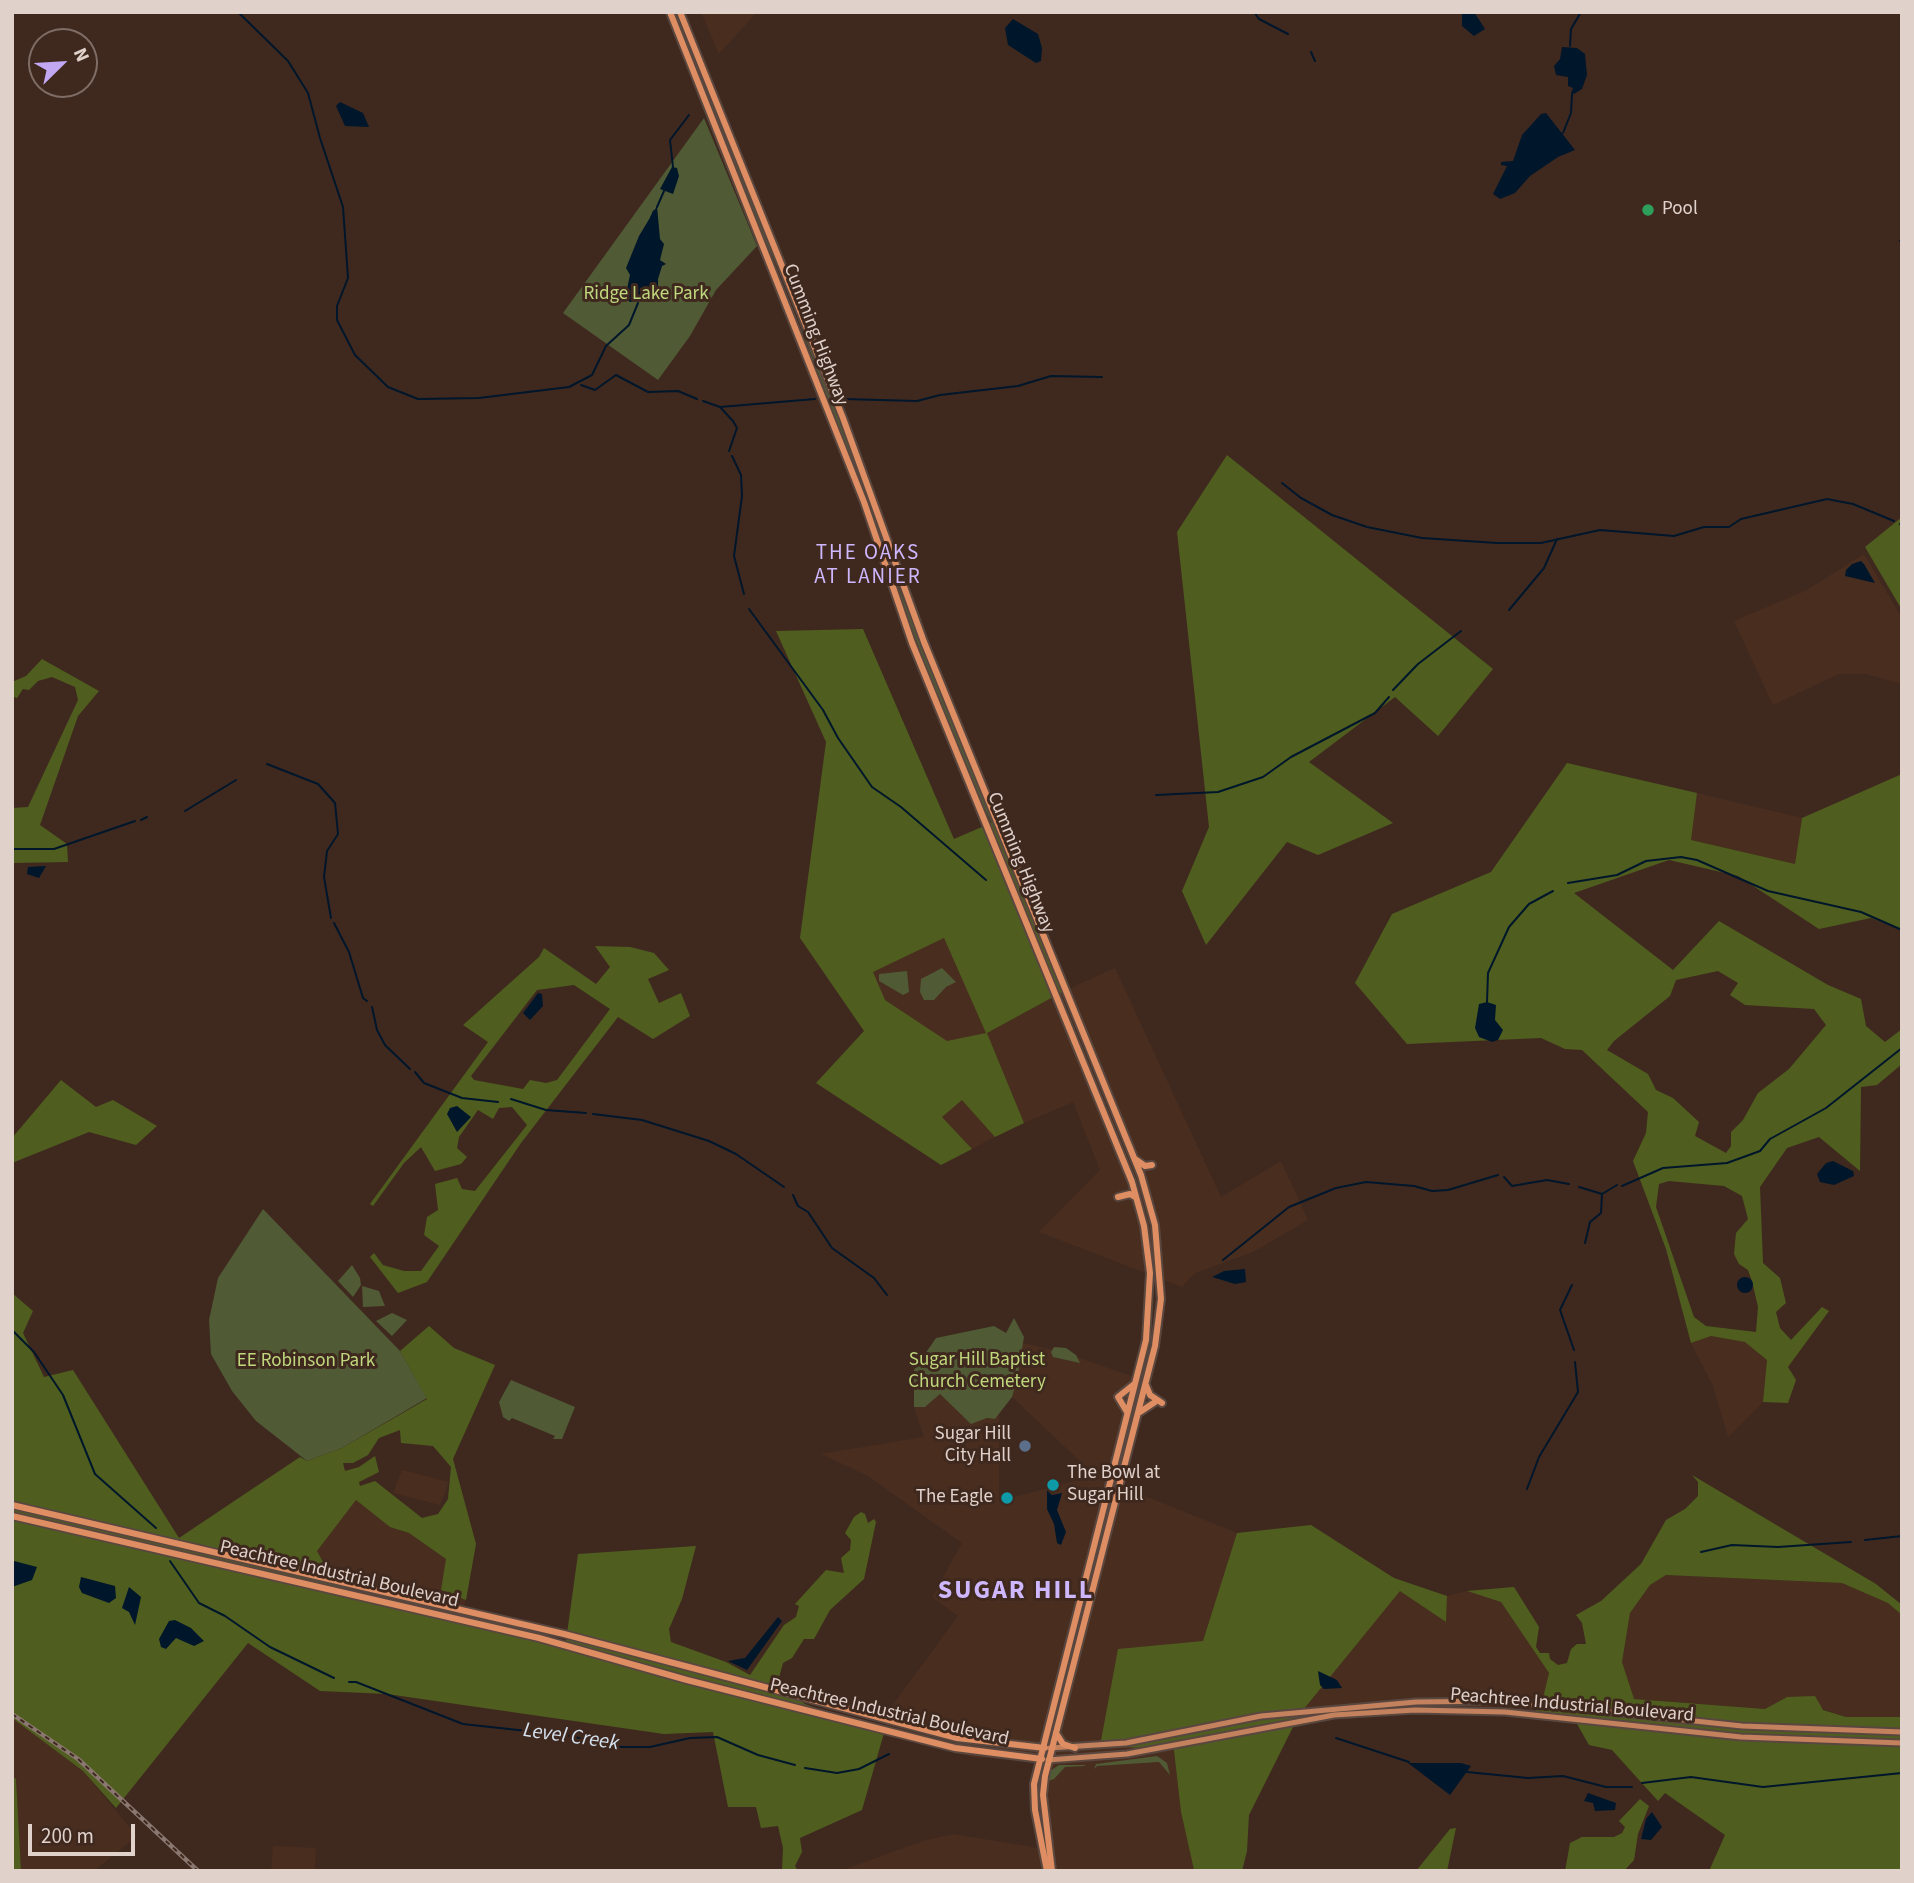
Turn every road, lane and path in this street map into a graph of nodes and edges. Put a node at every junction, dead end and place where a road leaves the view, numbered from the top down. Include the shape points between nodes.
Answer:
1 (670, 12) edge
2 (680, 12) edge
3 (1134, 1157) junction
4 (1152, 1166) dead end
5 (1118, 1197) dead end
6 (1137, 1198) junction
7 (1135, 1384) junction
8 (1145, 1384) junction
9 (1127, 1414) junction
10 (1137, 1417) junction
11 (12, 1505) edge
12 (12, 1516) edge
13 (1055, 1730) junction
14 (1902, 1732) edge
15 (1902, 1743) edge
16 (1050, 1748) junction
17 (1075, 1748) junction
18 (1041, 1749) junction
19 (1007, 1757) junction
20 (1038, 1759) junction
21 (1048, 1760) junction
22 (1035, 1777) junction
23 (1049, 1870) edge

1 - 6 highway, Cumming Highway via 860,490 912,643
2 - 3 highway, Cumming Highway via 843,418 924,642
3 - 4 highway
3 - 8 highway, Cumming Highway via 1159,1246 1159,1321
5 - 6 highway via 1130,1194
6 - 7 highway, Cumming Highway via 1148,1251 1150,1306
7 - 9 highway, Cumming Highway
7 - 9 highway via 1118,1397
8 - 10 highway, Cumming Highway
8 - 10 highway via 1158,1403 1147,1405
9 - 18 highway, Cumming Highway
10 - 13 highway, Cumming Highway
11 - 18 highway, Peachtree Industrial Boulevard via 564,1634 957,1738
12 - 19 highway, Peachtree Industrial Boulevard via 539,1637 781,1705
13 - 16 highway
13 - 17 highway via 1063,1744
14 - 17 main road, Peachtree Industrial Boulevard via 1742,1726 1505,1701 1416,1702 1261,1716 1126,1743
15 - 21 main road, Peachtree Industrial Boulevard via 1741,1737 1504,1712 1415,1710 1338,1715 1127,1754
16 - 17 main road, Peachtree Industrial Boulevard
16 - 18 highway, Peachtree Industrial Boulevard
16 - 21 highway
18 - 20 highway, Cumming Highway
19 - 20 highway, Peachtree Industrial Boulevard
19 - 22 highway via 1030,1766
20 - 21 highway, Peachtree Industrial Boulevard
20 - 22 highway, Cumming Highway
21 - 23 highway via 1042,1795
22 - 23 highway, Cumming Highway via 1035,1810

